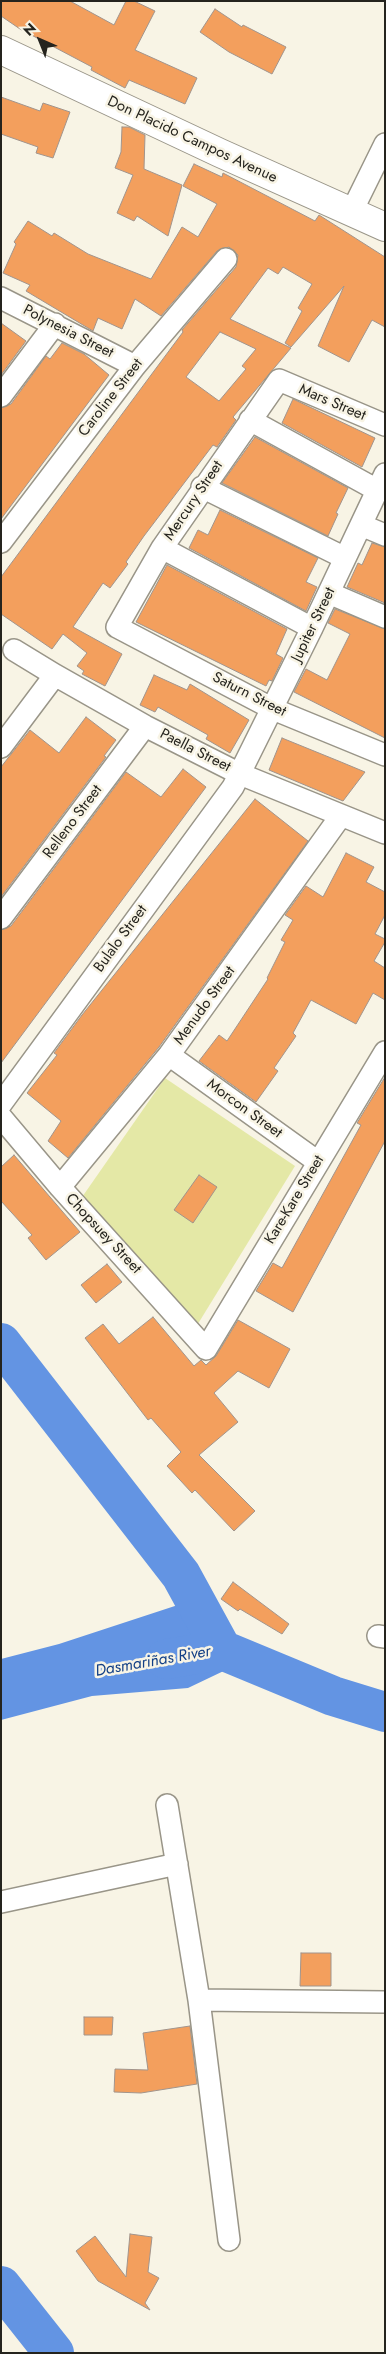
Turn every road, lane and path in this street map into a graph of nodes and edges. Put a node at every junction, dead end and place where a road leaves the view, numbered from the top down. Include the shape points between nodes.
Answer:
1 (1, 50) edge
2 (385, 144) edge
3 (351, 213) junction
4 (385, 227) edge
5 (226, 259) dead end
6 (1, 298) edge
7 (55, 324) junction
8 (134, 366) junction
9 (279, 380) joint
10 (1, 396) edge
11 (250, 420) junction
12 (385, 425) edge
13 (381, 482) edge
14 (202, 488) junction
15 (361, 525) junction
16 (385, 535) edge
17 (1, 542) edge
18 (162, 548) junction
19 (345, 558) junction
20 (329, 593) junction
21 (385, 618) edge
22 (117, 627) joint
23 (312, 628) junction
24 (14, 650) dead end
25 (55, 676) junction
26 (273, 709) junction
27 (145, 726) junction
28 (1, 747) edge
29 (385, 755) edge
30 (240, 774) junction
31 (340, 816) junction
32 (385, 834) edge
33 (1, 918) edge
34 (385, 1052) edge
35 (169, 1055) junction
36 (1, 1104) edge
37 (1, 1117) edge
38 (318, 1162) junction
39 (60, 1187) junction
40 (206, 1349) joint
41 (167, 1806) dead end
42 (176, 1864) junction
43 (1, 1902) edge
44 (199, 2000) junction
45 (385, 2002) edge
46 (229, 2240) dead end

1 - 3 main road, Don Placido Campos Avenue
2 - 3 street
3 - 4 main road, Don Placido Campos Avenue
5 - 8 street, Caroline Street
6 - 7 street, Polynesia Street
7 - 8 street, Polynesia Street
7 - 10 street
8 - 17 street, Caroline Street
9 - 11 street, Mercury Street
9 - 12 street, Mars Street
11 - 13 street
11 - 14 street, Mercury Street
13 - 15 street, Jupiter Street
14 - 18 street, Mercury Street
14 - 19 street
15 - 16 street
15 - 19 street, Jupiter Street
18 - 22 street, Mercury Street
18 - 23 street
19 - 20 street, Jupiter Street
20 - 21 street
20 - 23 street, Jupiter Street
22 - 26 street, Saturn Street
23 - 26 street, Jupiter Street
24 - 25 street, Paella Street
25 - 27 street, Paella Street
25 - 28 street
26 - 29 street, Saturn Street
26 - 30 street, Jupiter Street
27 - 30 street, Paella Street
27 - 33 street, Relleno Street
30 - 31 street, Paella Street
30 - 36 street, Bulalo Street
31 - 32 street, Paella Street
31 - 35 street, Menudo Street
34 - 38 street, Kare-Kare Street
35 - 38 street, Morcon Street
35 - 39 street, Menudo Street
37 - 39 street, Chopsuey Street
38 - 40 street, Kare-Kare Street
39 - 40 street, Chopsuey Street
41 - 42 street
42 - 43 street
42 - 44 street
44 - 45 street
44 - 46 street

